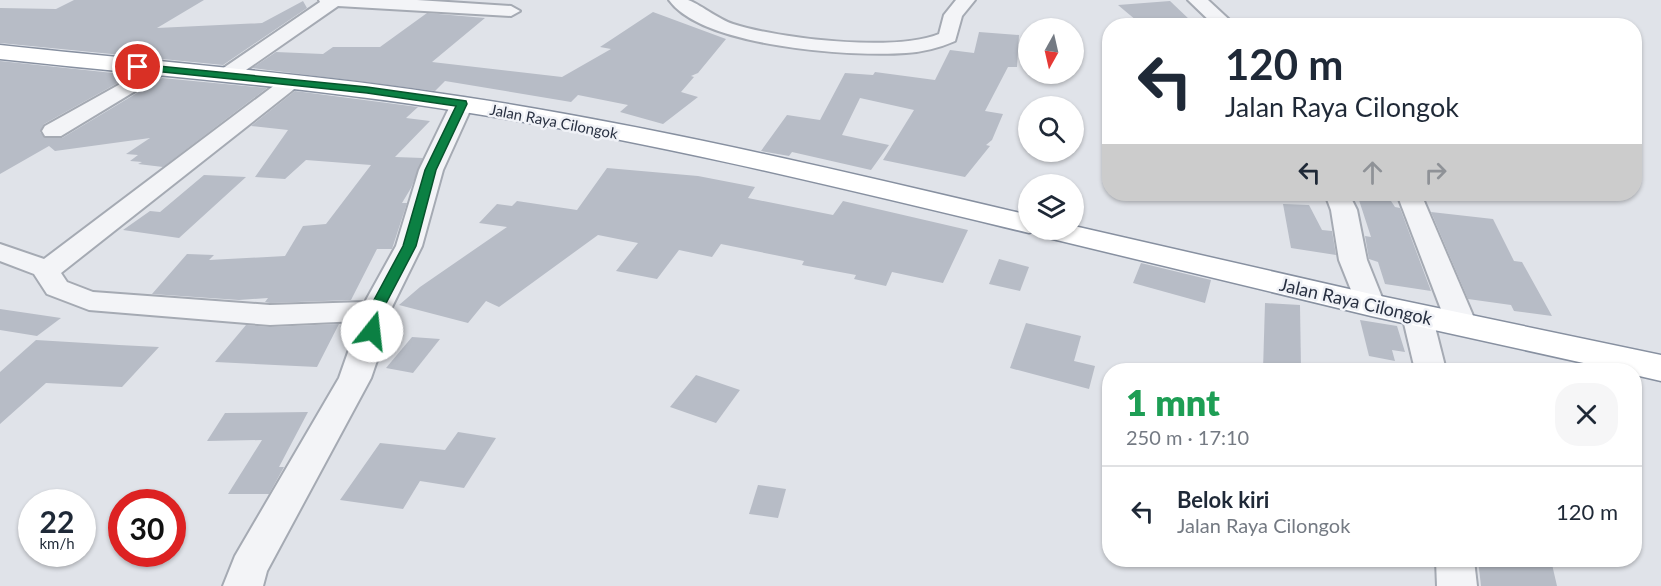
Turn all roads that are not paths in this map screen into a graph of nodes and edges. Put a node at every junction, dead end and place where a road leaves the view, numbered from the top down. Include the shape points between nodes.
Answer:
1 (328, 0) edge
2 (334, 0) edge
3 (678, 0) edge
4 (966, 0) edge
5 (1197, 0) edge
6 (511, 11) dead end
7 (1218, 18) edge
8 (0, 52) edge
9 (158, 69) junction
10 (226, 75) junction
11 (291, 82) junction
12 (462, 104) junction
13 (53, 131) dead end
14 (1340, 201) edge
15 (1412, 201) edge
16 (1018, 222) edge
17 (1084, 238) edge
18 (0, 252) edge
19 (46, 271) junction
20 (1371, 305) junction
21 (375, 311) junction
22 (1417, 315) junction
23 (1462, 325) junction
24 (1429, 363) edge
25 (1638, 363) edge
26 (1642, 364) edge
27 (1661, 368) edge
28 (1456, 567) edge
29 (243, 586) edge
30 (1457, 586) edge

1 - 2 street
2 - 6 street
2 - 10 street
3 - 4 street via 733,30 806,42 904,48 942,42 948,37 953,15
5 - 7 street
8 - 9 highway, Jalan Raya Cilongok
9 - 10 highway, Jalan Raya Cilongok
9 - 13 street
10 - 11 highway, Jalan Raya Cilongok
11 - 12 highway, Jalan Raya Cilongok
11 - 19 street
12 - 16 highway, Jalan Raya Cilongok via 650,139
12 - 21 street via 430,170 410,246
14 - 20 street via 1353,260
15 - 23 street
17 - 20 highway, Jalan Raya Cilongok
18 - 19 street
19 - 21 street via 57,288 89,301 270,315
20 - 22 highway, Jalan Raya Cilongok
21 - 29 street via 355,378 249,568
22 - 23 highway, Jalan Raya Cilongok
22 - 24 street
23 - 25 highway, Jalan Raya Cilongok
26 - 27 highway, Jalan Raya Cilongok
28 - 30 street

